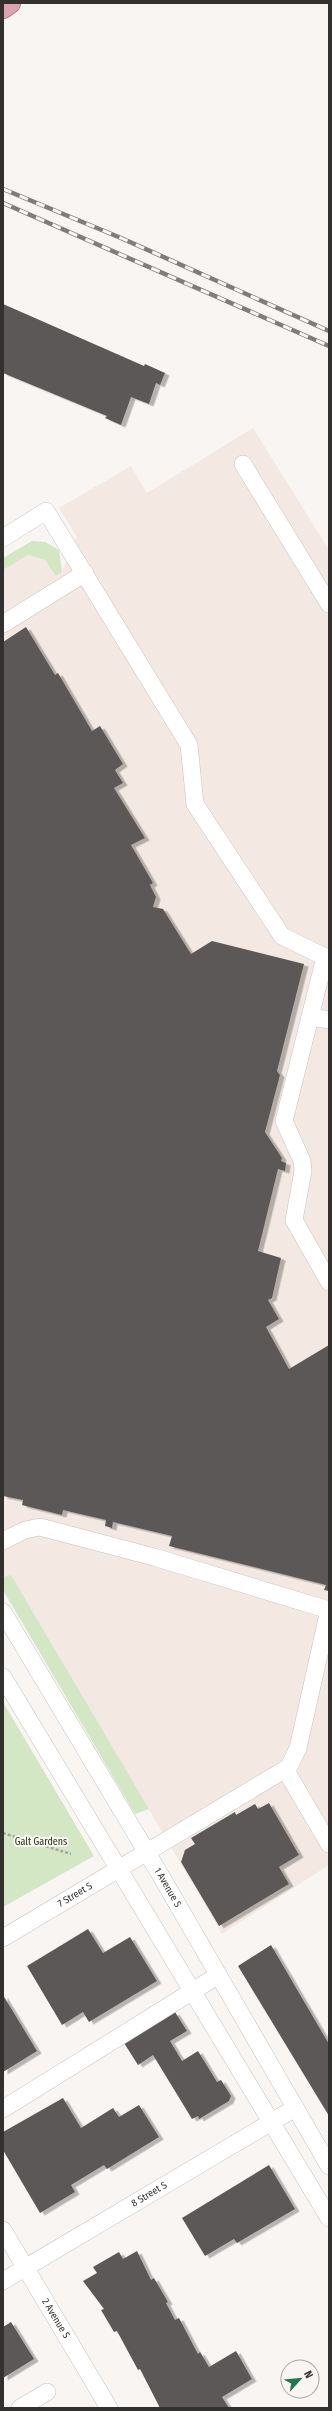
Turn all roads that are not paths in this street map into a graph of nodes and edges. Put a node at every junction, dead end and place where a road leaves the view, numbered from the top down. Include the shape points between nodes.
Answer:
1 (10, 3) edge
2 (3, 8) edge
3 (243, 464) dead end
4 (3, 538) edge
5 (85, 573) junction
6 (329, 604) edge
7 (3, 624) edge
8 (310, 1017) junction
9 (329, 1020) edge
10 (329, 1282) edge
11 (3, 1541) edge
12 (329, 1610) edge
13 (3, 1612) edge
14 (3, 1677) edge
15 (285, 1770) junction
16 (329, 1844) edge
17 (146, 1851) junction
18 (118, 1868) junction
19 (3, 1938) edge
20 (217, 1976) junction
21 (193, 1990) junction
22 (295, 2108) junction
23 (3, 2109) edge
24 (272, 2120) junction
25 (329, 2166) edge
26 (329, 2218) edge
27 (3, 2230) edge
28 (26, 2268) junction
29 (3, 2281) edge
30 (47, 2392) dead end
31 (20, 2408) edge
32 (109, 2408) edge

1 - 2 main road
3 - 6 street
4 - 5 street via 46,511
5 - 7 street
5 - 8 street via 189,745 195,804 282,936 325,957
8 - 9 street
8 - 10 street via 284,1121 302,1161 303,1171 294,1220
11 - 12 street via 25,1530 40,1527 154,1557
12 - 15 street via 298,1748
13 - 17 street, 1 Avenue S
14 - 18 street
15 - 16 street
15 - 17 street, 7 Street S
17 - 18 street, 7 Street S
17 - 20 street, 1 Avenue S
18 - 19 street, 7 Street S
18 - 21 street
20 - 21 street
20 - 22 street, 1 Avenue S
21 - 23 street
21 - 24 street
22 - 24 street, 8 Street S
22 - 25 street, 1 Avenue S
24 - 26 street
24 - 28 street, 8 Street S
27 - 28 street, 2 Avenue S
28 - 29 street, 8 Street S
28 - 32 street, 2 Avenue S
30 - 31 street

